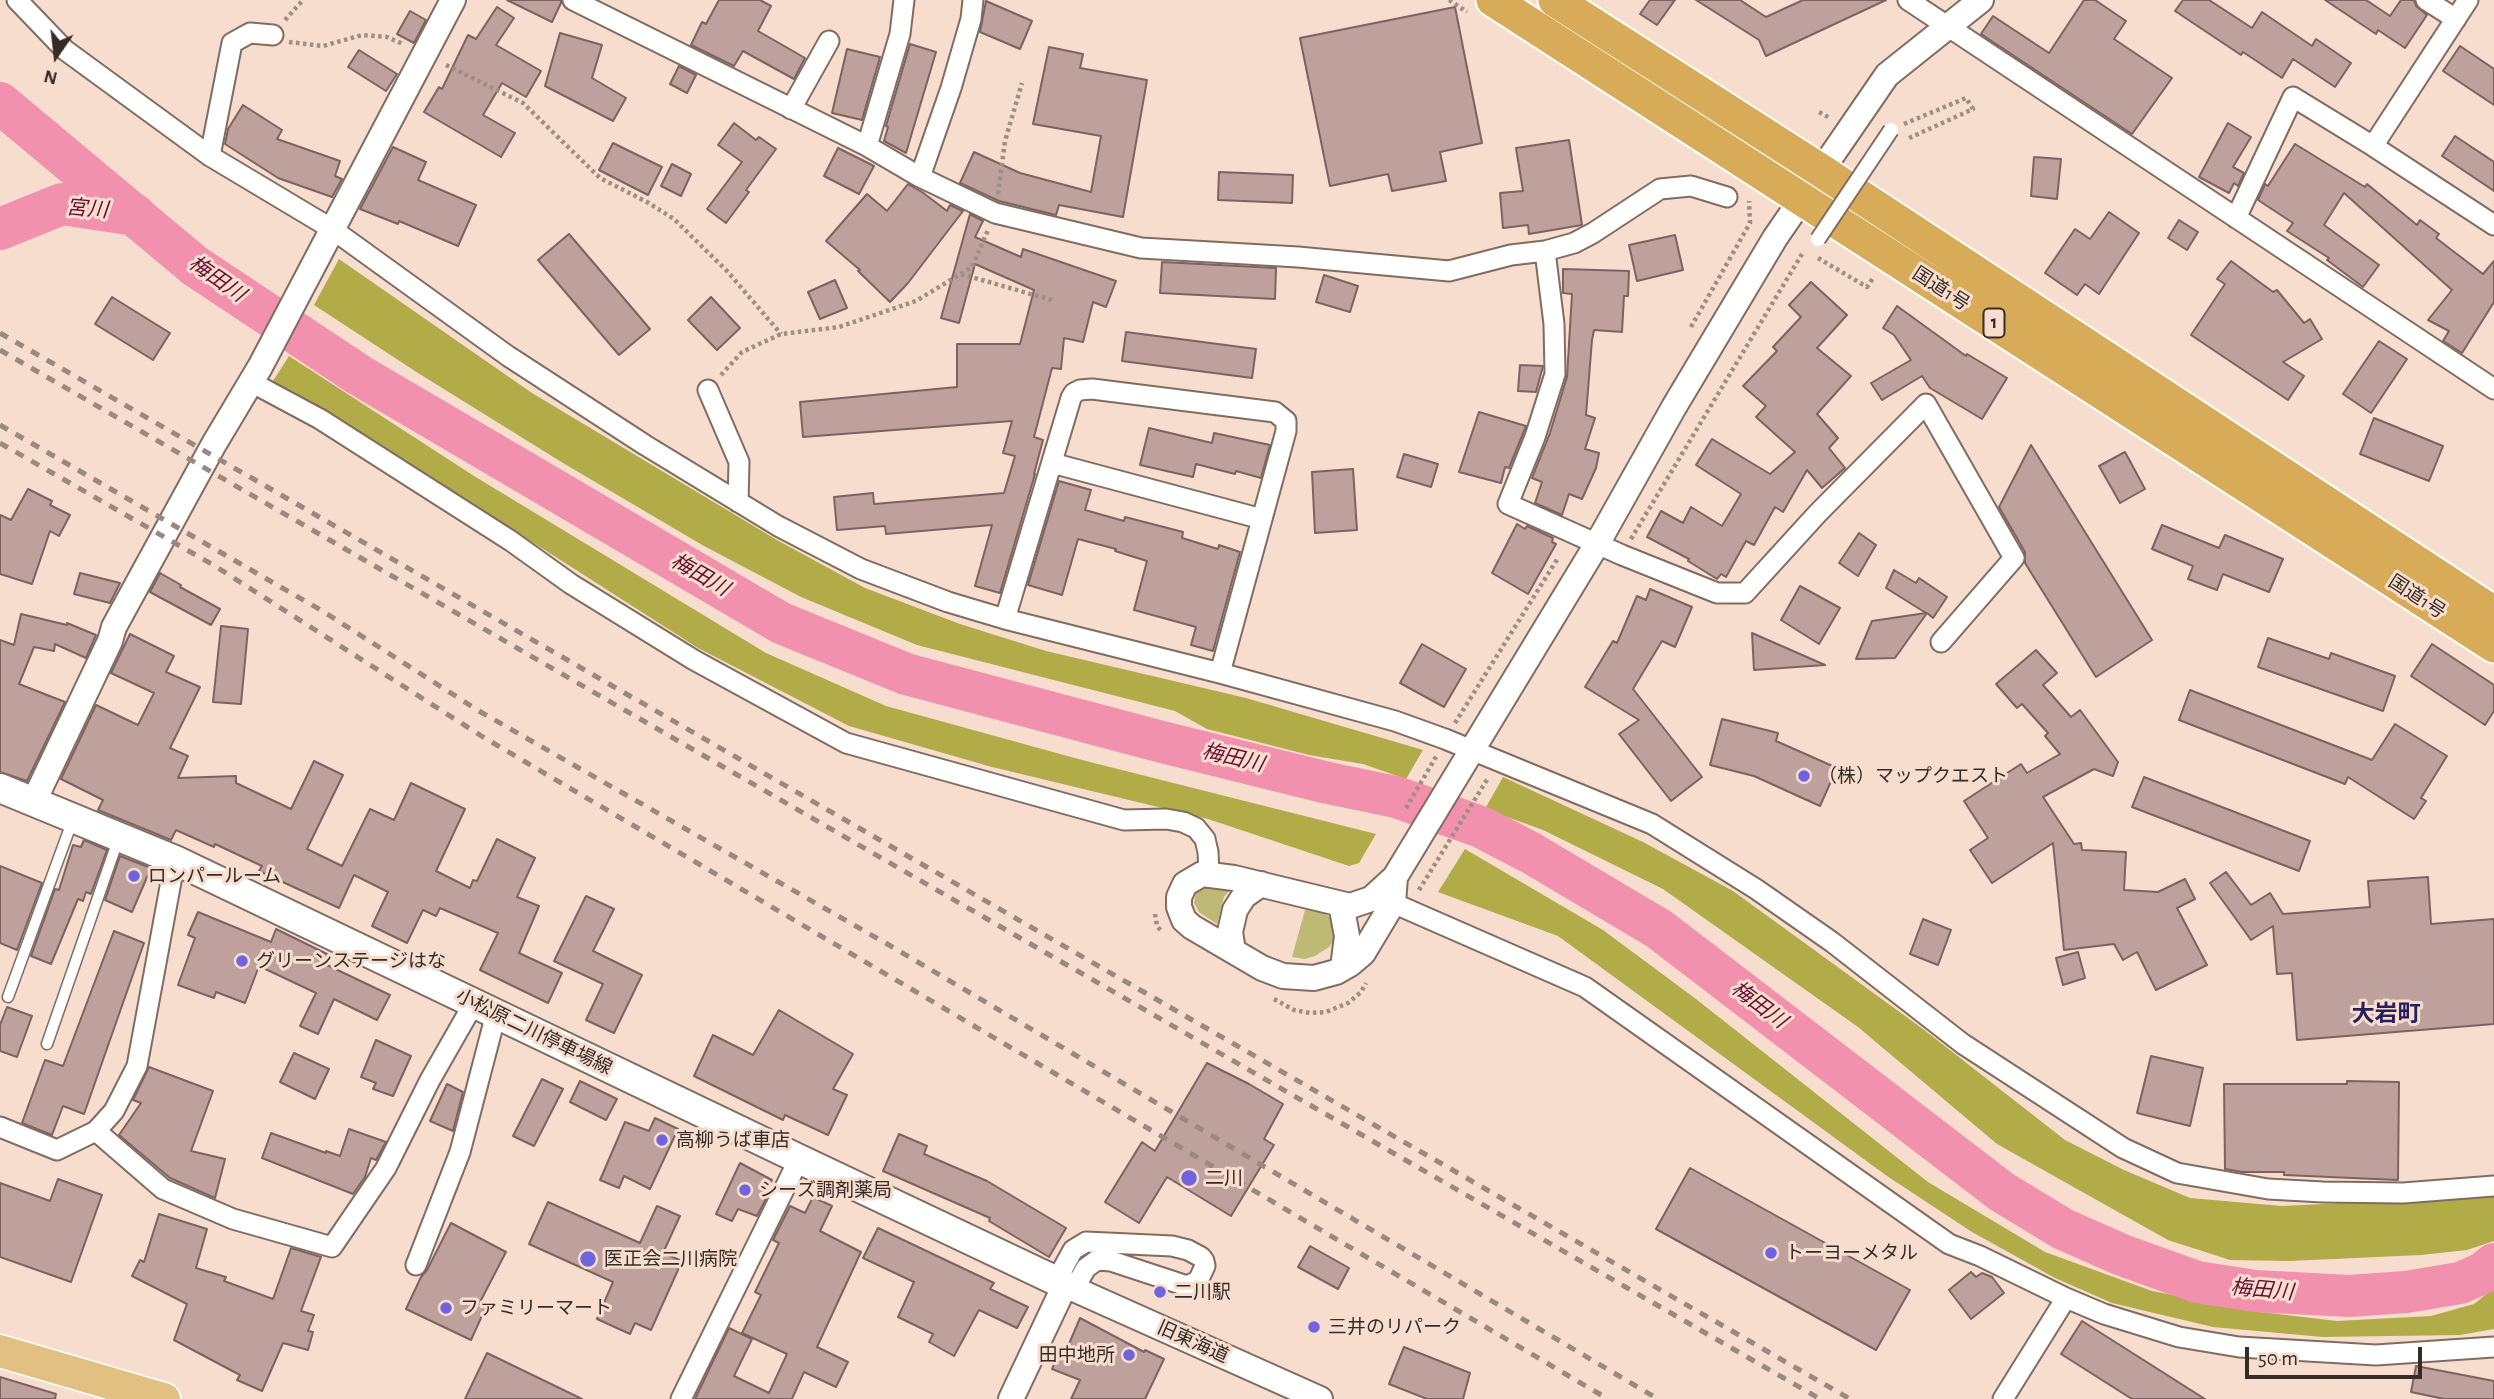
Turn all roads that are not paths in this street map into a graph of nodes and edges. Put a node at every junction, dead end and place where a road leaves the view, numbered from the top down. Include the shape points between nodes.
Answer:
1 (17, 0) edge
2 (453, 0) edge
3 (573, 0) edge
4 (904, 0) edge
5 (973, 0) edge
6 (1493, 0) edge
7 (1555, 0) edge
8 (1908, 0) edge
9 (1981, 0) edge
10 (2426, 0) edge
11 (2468, 0) edge
12 (2456, 19) junction
13 (1948, 27) junction
14 (273, 35) road end
15 (829, 41) dead end
16 (792, 109) junction
17 (1891, 130) road end
18 (867, 146) junction
19 (2373, 146) junction
20 (210, 156) junction
21 (1821, 170) junction
22 (920, 177) junction
23 (1727, 197) dead end
24 (1801, 199) junction
25 (2236, 218) junction
26 (2494, 225) edge
27 (328, 238) junction
28 (1818, 239) dead end
29 (1545, 251) junction
30 (256, 374) junction
31 (2494, 389) edge
32 (708, 390) road end
33 (1052, 463) junction
34 (738, 502) junction
35 (1262, 519) junction
36 (1597, 544) junction
37 (2494, 613) edge
38 (1005, 620) junction
39 (1941, 642) dead end
40 (2494, 646) edge
41 (1220, 673) junction
42 (1468, 756) junction
43 (0, 788) edge
44 (34, 801) junction
45 (74, 818) junction
46 (119, 836) junction
47 (175, 860) junction
48 (1209, 873) junction
49 (1395, 877) junction
50 (1261, 884) junction
51 (1393, 903) junction
52 (1341, 904) junction
53 (1233, 951) junction
54 (1343, 968) junction
55 (8, 997) dead end
56 (485, 1009) junction
57 (47, 1044) dead end
58 (0, 1127) edge
59 (96, 1131) junction
60 (799, 1160) junction
61 (2494, 1186) edge
62 (416, 1265) dead end
63 (1065, 1285) junction
64 (2066, 1298) junction
65 (2494, 1347) edge
66 (0, 1351) edge
67 (96, 1390) edge
68 (164, 1399) edge
69 (681, 1399) edge
70 (1011, 1399) edge
71 (1320, 1399) edge
72 (2003, 1399) edge

1 - 20 street via 65,50
2 - 27 street
3 - 16 street
4 - 18 street via 900,34
5 - 22 street via 951,88
6 - 24 highway, 国道1号 / 1
7 - 21 highway, 国道1号 / 1
8 - 13 street
9 - 13 street
10 - 12 street
11 - 12 street
12 - 19 street
13 - 21 street via 1888,75
13 - 25 street
14 - 20 street via 250,33 232,43
15 - 16 street
16 - 18 street
17 - 28 street, bridge
18 - 22 street
19 - 25 street via 2293,97
19 - 26 street
20 - 27 street
21 - 24 street
21 - 37 highway, 国道1号 / 1
22 - 29 street via 995,213 1141,247 1450,271
23 - 29 street via 1691,186 1660,189 1593,233
24 - 36 street
24 - 40 highway, 国道1号 / 1
25 - 31 street
27 - 30 street
27 - 34 street
29 - 36 street via 1555,374 1508,505
30 - 44 street via 114,627
30 - 48 street via 571,584 694,660 846,743 1124,820 1183,822 1205,839
32 - 34 street via 739,462
33 - 35 street
33 - 35 street via 1071,398 1080,390 1275,412 1284,417 1287,426
33 - 38 street
34 - 38 street via 861,569
35 - 41 street
36 - 39 street via 1717,593 1745,593 1926,404 2014,558
36 - 42 street
38 - 41 street
41 - 42 street via 1395,721 1445,739
42 - 49 street
42 - 61 street via 1652,824 1832,942 1963,1044 2123,1148 2177,1173 2268,1189 2323,1192 2403,1193
43 - 44 main road, 小松原二川停車場線
44 - 45 main road, 小松原二川停車場線
45 - 46 main road, 小松原二川停車場線
45 - 55 lane
46 - 47 main road, 小松原二川停車場線
46 - 57 lane
47 - 56 main road, 小松原二川停車場線
47 - 59 street via 137,1066 114,1111
48 - 50 street
48 - 53 street via 1185,884 1179,897 1181,914 1192,927
49 - 51 street
49 - 52 street via 1367,902
50 - 52 street
50 - 53 street via 1244,896 1235,910 1230,932
51 - 54 street via 1363,953
51 - 64 street via 1592,990 1949,1244
52 - 54 street via 1347,936
53 - 54 street via 1283,976 1314,978
56 - 59 street via 430,1080 386,1168 332,1247 233,1219 163,1189
56 - 60 main road, 小松原二川停車場線
56 - 62 street via 460,1152
58 - 59 street via 57,1150
60 - 63 main road, 小松原二川停車場線
60 - 69 street
63 - 63 street via 1073,1250 1086,1242 1172,1246 1188,1250 1205,1266 1198,1281 1187,1286 1101,1260
63 - 70 street
63 - 71 street, 旧東海道
64 - 65 street via 2179,1337 2239,1348 2376,1355
64 - 72 street
66 - 67 main road
67 - 68 main road

